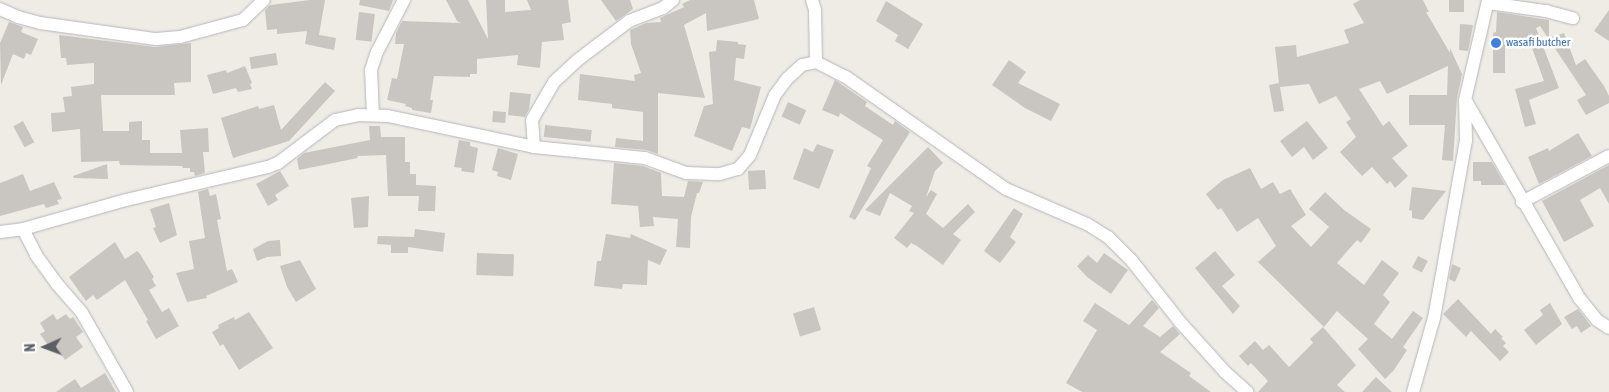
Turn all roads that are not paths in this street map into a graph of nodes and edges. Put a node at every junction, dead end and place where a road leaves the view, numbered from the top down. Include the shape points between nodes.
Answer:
1 (264, 0) edge
2 (404, 0) edge
3 (673, 0) edge
4 (812, 0) edge
5 (1488, 1) edge
6 (0, 9) edge
7 (1573, 18) dead end
8 (816, 62) junction
9 (1465, 100) junction
10 (373, 115) junction
11 (534, 147) junction
12 (1609, 156) edge
13 (1522, 202) junction
14 (23, 229) junction
15 (0, 232) edge
16 (1609, 328) edge
17 (127, 392) edge
18 (1247, 392) edge
19 (1413, 392) edge

1 - 6 street via 243,20 180,37 156,39 40,23
2 - 10 street via 371,70
3 - 11 street via 662,8 628,21 554,82 532,120
4 - 8 street
5 - 7 street
5 - 9 street
8 - 11 street via 802,65 788,78 750,155 738,169 720,174 686,173 645,158
8 - 18 street via 846,77 1006,189 1087,224 1108,237 1132,261 1180,322
9 - 13 street
9 - 19 street via 1466,141 1436,308
10 - 11 street
10 - 14 street via 335,120 268,167 126,200
12 - 13 street
13 - 16 street via 1580,300 1597,320
14 - 15 street
14 - 17 street via 36,256 82,313

